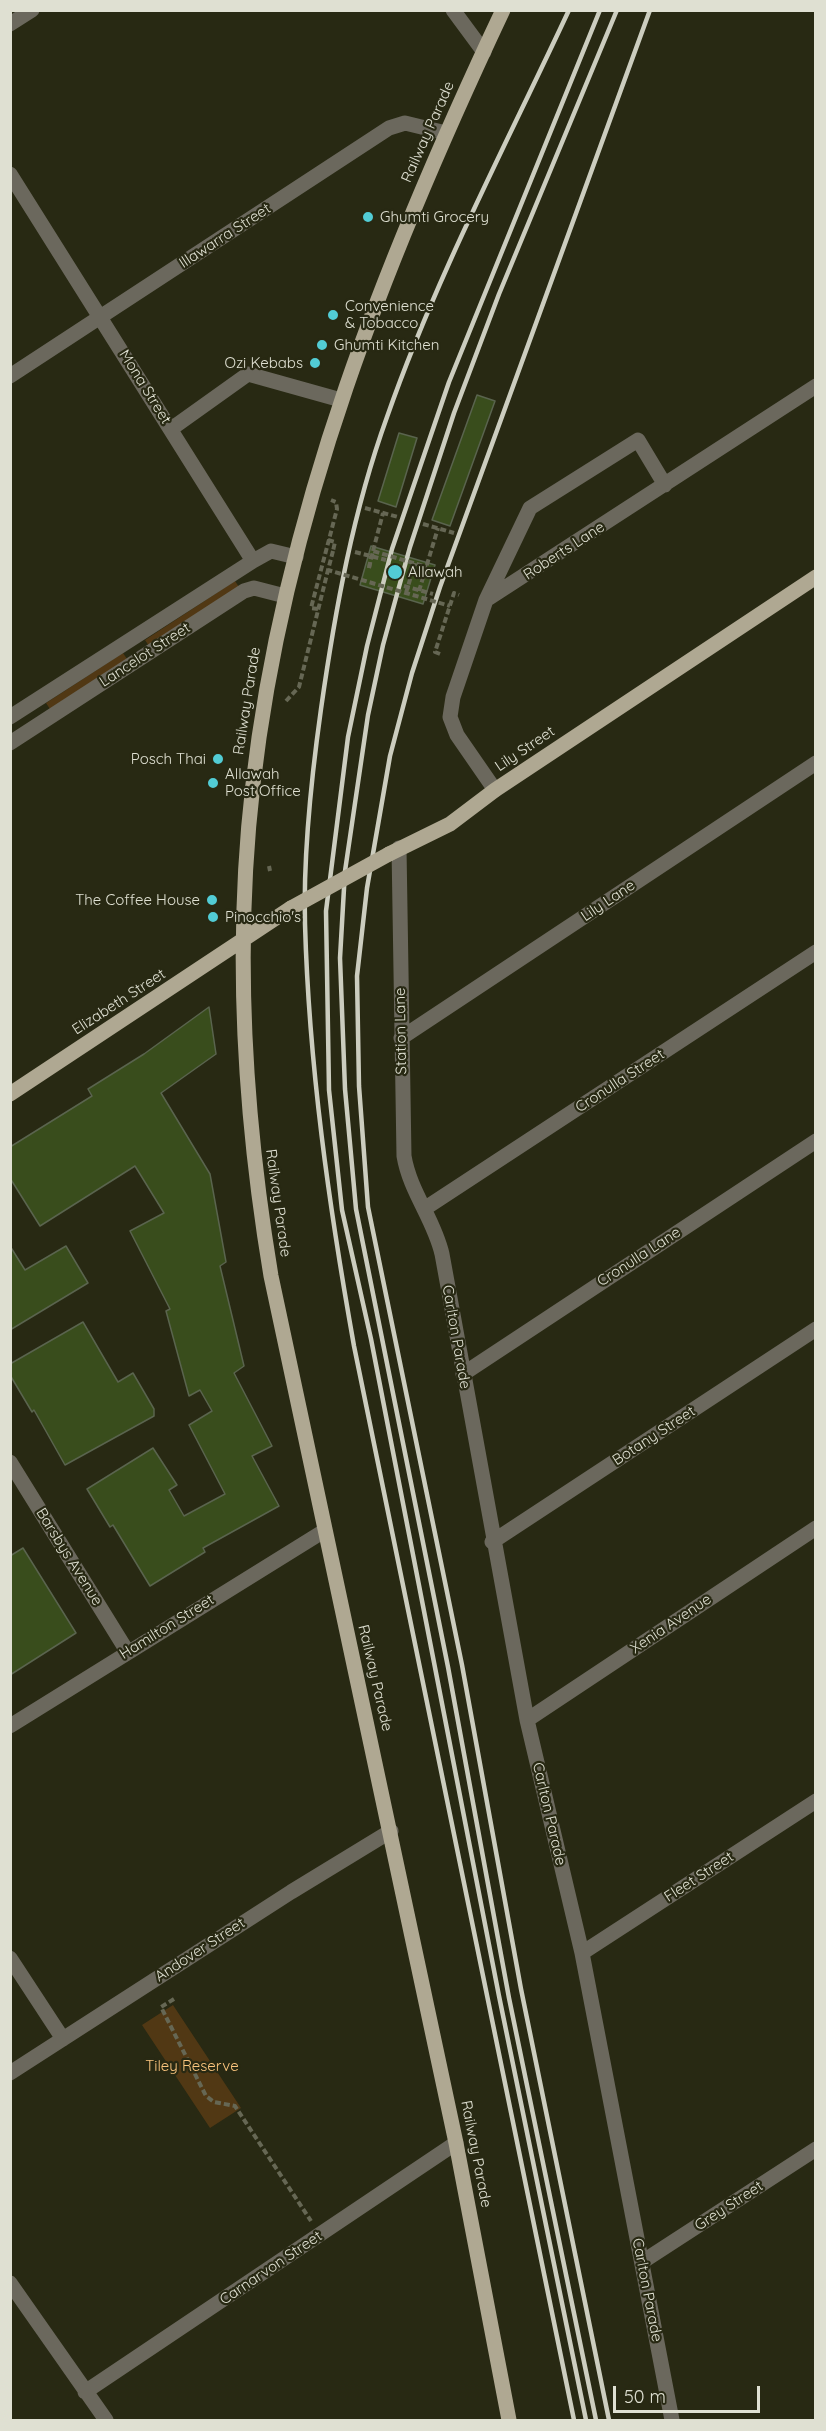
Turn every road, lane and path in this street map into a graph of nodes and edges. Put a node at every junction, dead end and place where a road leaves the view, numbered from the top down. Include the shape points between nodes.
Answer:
1 (32, 10) edge
2 (453, 10) edge
3 (503, 10) edge
4 (10, 24) edge
5 (483, 52) junction
6 (446, 133) junction
7 (10, 174) edge
8 (101, 317) junction
9 (10, 376) edge
10 (816, 386) edge
11 (341, 400) junction
12 (171, 429) junction
13 (665, 485) junction
14 (331, 500) dead end
15 (365, 508) dead end
16 (383, 513) junction
17 (398, 517) dead end
18 (423, 524) dead end
19 (438, 528) junction
20 (454, 533) dead end
21 (328, 540) junction
22 (373, 551) junction
23 (355, 552) dead end
24 (371, 556) junction
25 (296, 557) junction
26 (386, 560) dead end
27 (253, 561) junction
28 (415, 563) junction
29 (427, 567) junction
30 (328, 570) junction
31 (816, 577) edge
32 (404, 586) dead end
33 (254, 588) junction
34 (419, 591) junction
35 (406, 593) junction
36 (433, 594) dead end
37 (459, 594) dead end
38 (285, 596) junction
39 (486, 600) junction
40 (450, 606) junction
41 (318, 609) junction
42 (440, 654) dead end
43 (286, 701) dead end
44 (10, 717) edge
45 (10, 743) edge
46 (816, 763) edge
47 (495, 790) junction
48 (394, 851) junction
49 (245, 937) junction
50 (816, 951) edge
51 (401, 1038) junction
52 (10, 1094) edge
53 (816, 1141) edge
54 (424, 1209) junction
55 (816, 1329) edge
56 (463, 1374) junction
57 (10, 1462) edge
58 (324, 1531) junction
59 (813, 1535) edge
60 (492, 1542) junction
61 (127, 1651) junction
62 (527, 1720) junction
63 (10, 1726) edge
64 (816, 1801) edge
65 (391, 1831) junction
66 (582, 1953) junction
67 (10, 1958) edge
68 (174, 1999) dead end
69 (63, 2038) junction
70 (10, 2073) edge
71 (456, 2143) junction
72 (816, 2149) edge
73 (320, 2234) junction
74 (642, 2262) junction
75 (10, 2283) edge
76 (85, 2392) junction
77 (106, 2421) edge
78 (509, 2421) edge
79 (672, 2421) edge

1 - 4 street
2 - 5 street
3 - 5 main road, Railway Parade
5 - 6 main road, Railway Parade
6 - 8 street, Illawarra Street via 405,123 389,128
6 - 11 main road, Railway Parade via 367,324
7 - 8 street, Mona Street
8 - 9 street, Illawarra Street
8 - 12 street, Mona Street
10 - 13 street, Roberts Lane
11 - 12 street via 248,374
11 - 25 main road, Railway Parade
12 - 27 street, Mona Street
13 - 39 street, Roberts Lane
13 - 39 street via 638,440 530,508
14 - 21 path via 336,501 337,509
15 - 16 path
16 - 17 path
16 - 22 path
18 - 19 path
19 - 20 path
19 - 29 path
21 - 30 path, bridge via 335,542
21 - 41 path via 312,608
22 - 24 path, bridge via 369,568
22 - 28 path, bridge
23 - 24 path
24 - 26 path
25 - 27 street via 271,551
25 - 38 main road, Railway Parade
27 - 33 street via 249,574
27 - 44 street, Lancelot Street
28 - 29 path, bridge
28 - 35 path, bridge
29 - 34 path
30 - 35 path, bridge
30 - 41 path
31 - 47 main road, Lily Street
32 - 34 path
33 - 38 street
33 - 45 street, Lancelot Street via 238,594
34 - 36 path
35 - 40 path, bridge
37 - 40 path via 454,593
38 - 49 main road, Railway Parade via 253,784 246,860
39 - 47 street via 453,697 450,717 457,735
40 - 42 path via 435,652
41 - 43 path via 299,687
46 - 51 street, Lily Lane
47 - 48 main road, Lily Street via 450,824
48 - 49 main road, Lily Street, bridge
48 - 51 street, Station Lane
49 - 52 main road, Elizabeth Street
49 - 58 main road, Railway Parade via 246,1071 255,1173 271,1276
50 - 54 street, Cronulla Street
51 - 54 street, Station Lane via 404,1156 407,1175
53 - 56 street, Cronulla Lane
54 - 56 street, Carlton Parade via 438,1239
55 - 60 street, Botany Street
56 - 60 street, Carlton Parade
57 - 61 street, Barsbys Avenue
58 - 61 street, Hamilton Street
58 - 65 main road, Railway Parade
59 - 62 street, Xenia Avenue
60 - 62 street, Carlton Parade
61 - 63 street, Hamilton Street
62 - 66 street, Carlton Parade
64 - 66 street, Fleet Street
65 - 69 street, Andover Street
65 - 71 main road, Railway Parade
66 - 74 street, Carlton Parade
67 - 69 street
68 - 73 path via 161,2007 206,2096 214,2102 235,2106
69 - 70 street, Andover Street
71 - 73 street, Carnarvon Street
71 - 78 main road, Railway Parade
72 - 74 street, Grey Street
73 - 76 street, Carnarvon Street
74 - 79 street, Carlton Parade
75 - 76 street
76 - 77 street

